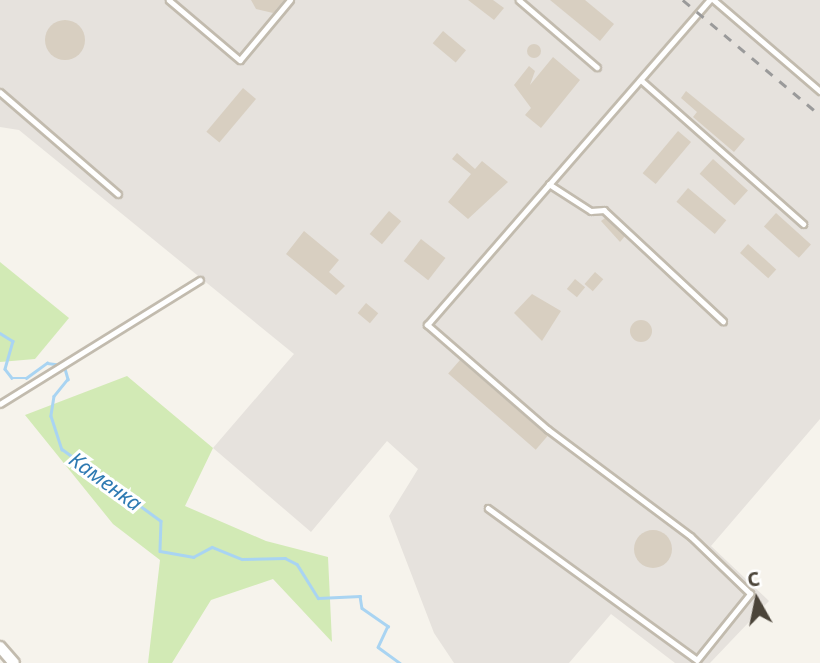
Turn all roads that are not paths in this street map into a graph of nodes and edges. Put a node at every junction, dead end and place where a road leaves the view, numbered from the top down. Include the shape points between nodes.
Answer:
1 (169, 0) edge
2 (290, 0) edge
3 (519, 0) edge
4 (712, 0) edge
5 (597, 67) dead end
6 (641, 80) junction
7 (820, 91) edge
8 (0, 92) edge
9 (549, 184) junction
10 (118, 194) dead end
11 (804, 224) dead end
12 (200, 280) dead end
13 (723, 321) dead end
14 (0, 404) edge
15 (488, 508) dead end
16 (0, 647) edge
17 (14, 663) edge

1 - 2 lane via 240,60
3 - 5 lane
4 - 6 lane
4 - 7 lane
6 - 9 lane
6 - 11 lane
8 - 10 lane
9 - 13 lane via 591,211 604,210
9 - 15 lane via 427,325 548,430 691,537 750,594 697,660
12 - 14 lane
16 - 17 street

